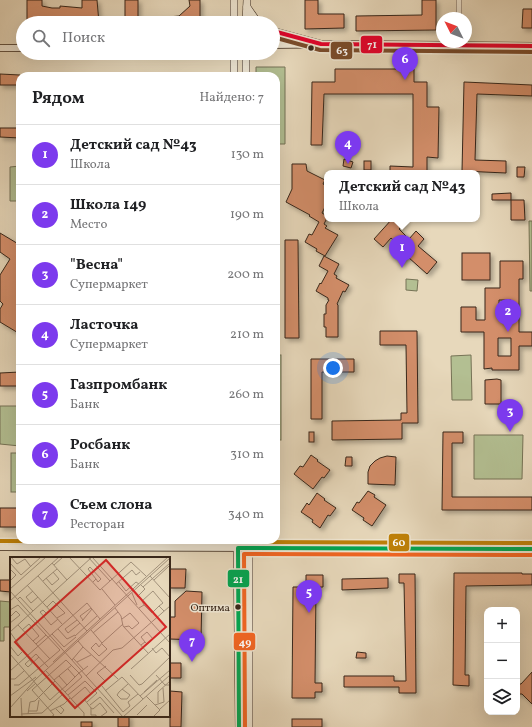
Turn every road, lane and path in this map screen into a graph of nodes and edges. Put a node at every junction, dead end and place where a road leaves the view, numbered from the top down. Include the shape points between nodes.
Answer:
1 (234, 0) edge
2 (458, 0) edge
3 (247, 3) edge
4 (459, 12) edge
5 (234, 16) edge
6 (246, 16) edge
7 (254, 16) edge
8 (280, 34) edge
9 (436, 43) edge
10 (322, 44) junction
11 (472, 44) edge
12 (280, 45) edge
13 (532, 46) edge
14 (0, 48) edge
15 (16, 48) edge
16 (234, 60) edge
17 (246, 60) edge
18 (234, 72) edge
19 (246, 72) edge
20 (238, 544) edge
21 (249, 544) edge
22 (0, 547) edge
23 (238, 548) junction
24 (249, 548) junction
25 (532, 549) edge
26 (238, 727) edge
27 (248, 727) edge

1 - 5 main road
2 - 4 street
3 - 6 main road
3 - 7 main road
8 - 10 main road
9 - 10 street
10 - 12 street
11 - 13 street
14 - 15 street
16 - 18 main road
17 - 19 main road
20 - 23 main road
21 - 24 main road
22 - 23 street
23 - 24 street
23 - 26 main road
24 - 25 street
24 - 27 main road

